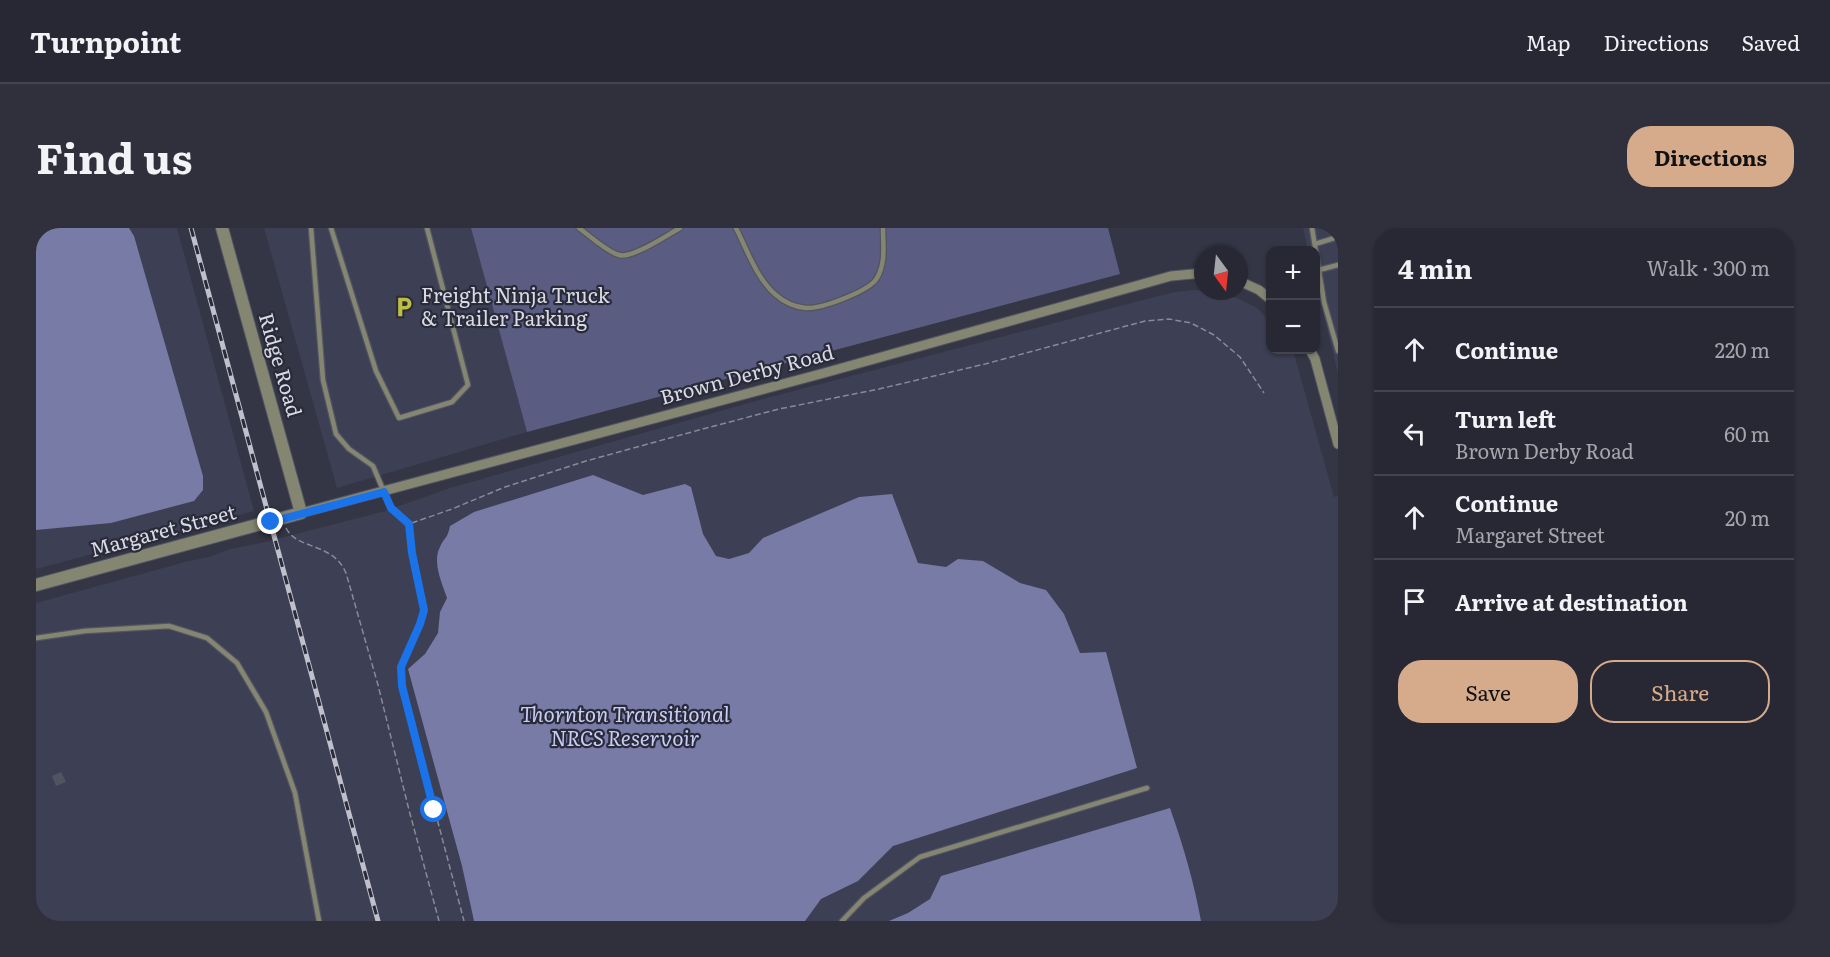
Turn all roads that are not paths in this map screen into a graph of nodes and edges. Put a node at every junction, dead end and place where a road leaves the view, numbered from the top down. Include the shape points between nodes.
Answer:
1 (222, 228) edge
2 (311, 228) edge
3 (331, 228) edge
4 (427, 228) edge
5 (579, 228) edge
6 (680, 228) edge
7 (736, 228) edge
8 (883, 228) edge
9 (1312, 228) edge
10 (1338, 237) edge
11 (1315, 244) joint
12 (1338, 265) edge
13 (1320, 270) edge
14 (1194, 274) edge
15 (1320, 276) edge
16 (1248, 285) edge
17 (1266, 296) edge
18 (1338, 351) edge
19 (1312, 354) edge
20 (1338, 444) edge
21 (384, 492) junction
22 (301, 513) junction
23 (36, 585) edge
24 (36, 638) edge
25 (1147, 788) dead end
26 (319, 921) edge
27 (842, 921) edge

1 - 22 street, Ridge Road
2 - 21 lane via 323,380 336,434 373,466
3 - 4 lane via 376,371 399,418 452,402 468,385
5 - 6 lane via 610,251 624,256
7 - 8 lane via 770,289 783,300 806,308 864,290 875,282 882,264
9 - 11 lane
10 - 11 lane
12 - 13 lane
14 - 21 street, Brown Derby Road via 1132,286
15 - 18 lane
16 - 17 street
19 - 20 street
21 - 22 street, Brown Derby Road
22 - 23 street, Margaret Street
24 - 26 lane via 169,626 207,638 237,663 266,712 294,793
25 - 27 lane via 920,857 864,898

